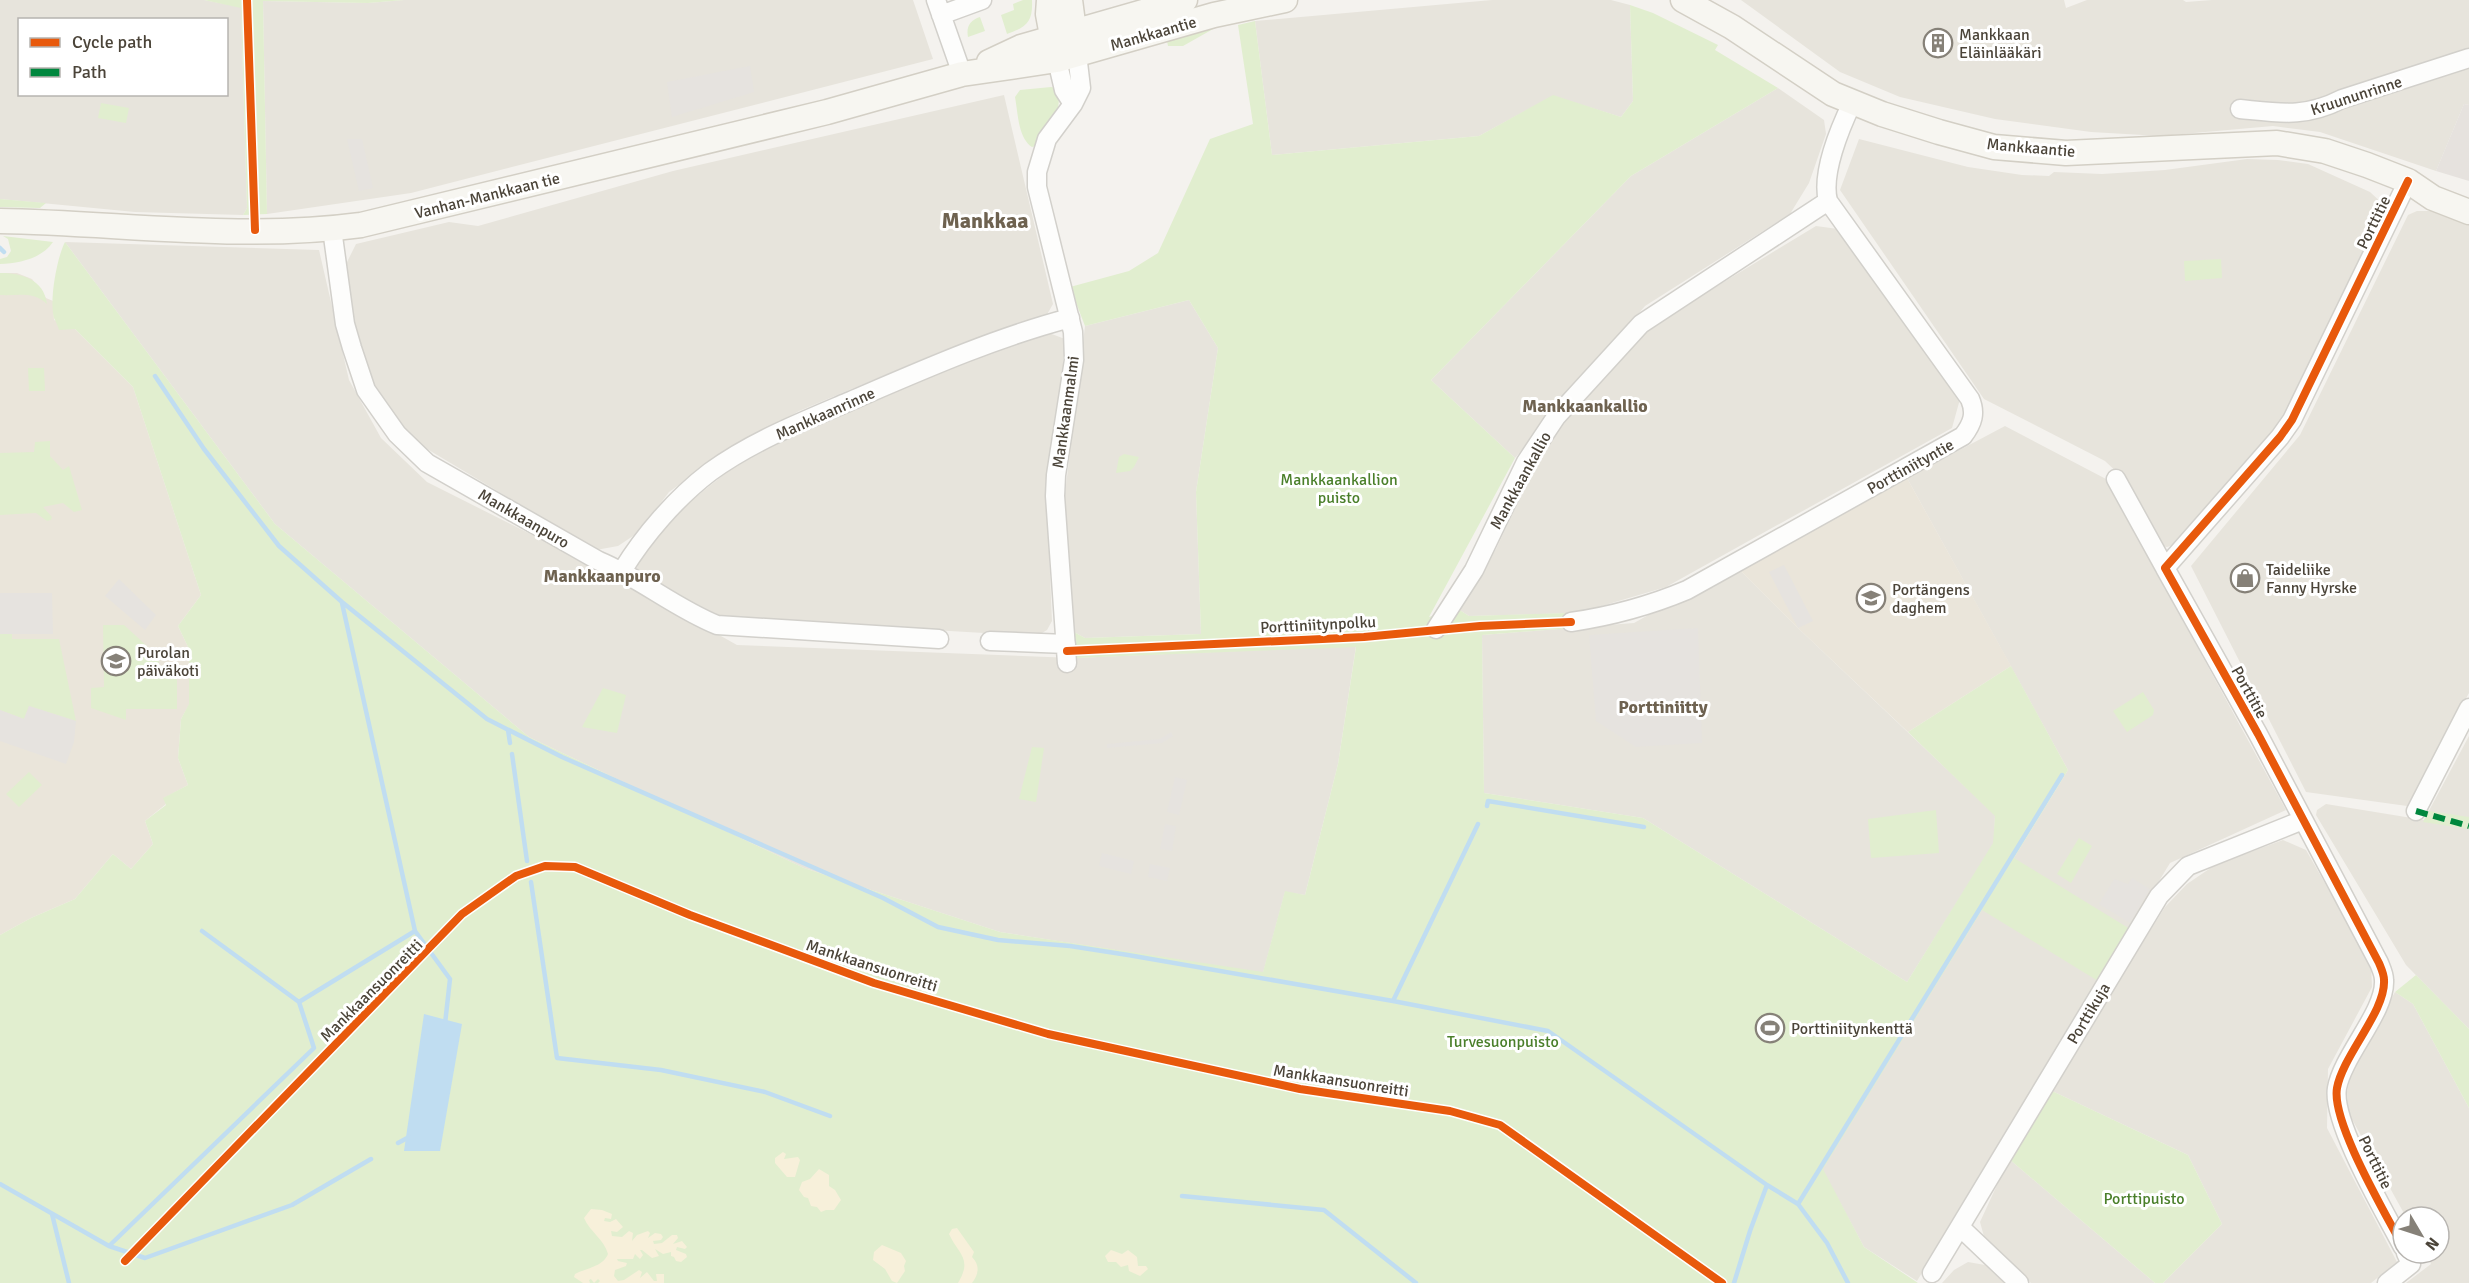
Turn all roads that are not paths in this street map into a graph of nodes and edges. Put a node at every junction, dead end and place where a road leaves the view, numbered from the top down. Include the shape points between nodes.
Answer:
1 (982, 0) edge
2 (1049, 0) edge
3 (1070, 0) edge
4 (1185, 0) edge
5 (1285, 0) edge
6 (1683, 0) edge
7 (939, 8) edge
8 (1065, 46) junction
9 (2469, 58) edge
10 (962, 74) junction
11 (1852, 103) junction
12 (2240, 109) dead end
13 (2408, 181) junction
14 (2469, 196) edge
15 (1828, 201) junction
16 (2469, 212) edge
17 (0, 220) edge
18 (332, 229) junction
19 (1070, 318) junction
20 (2116, 478) dead end
21 (2165, 567) junction
22 (622, 571) junction
23 (1571, 622) dead end
24 (1437, 629) dead end
25 (939, 639) dead end
26 (990, 641) dead end
27 (1066, 644) junction
28 (1067, 663) dead end
29 (2469, 708) edge
30 (2416, 811) dead end
31 (2303, 820) junction
32 (2391, 1223) edge
33 (1960, 1227) junction
34 (2403, 1265) edge
35 (1932, 1273) dead end
36 (2019, 1283) edge
37 (2386, 1283) edge

1 - 7 street
2 - 8 main road via 1048,14
3 - 8 main road
4 - 8 main road, Mankkaantie
5 - 8 main road, Mankkaantie
6 - 11 main road, Mankkaantie
7 - 10 street
8 - 10 main road, Vanhan-Mankkaan tie via 1021,47
8 - 19 street, Mankkaanmalmi via 1081,88 1047,139 1037,172 1039,196
9 - 12 street, Kruununrinne via 2326,107 2291,114
10 - 18 main road, Vanhan-Mankkaan tie via 390,220
11 - 13 main road, Mankkaantie via 1994,147 2066,153 2277,143 2325,151
11 - 15 street via 1841,126 1826,180
13 - 14 main road, Mankkaantie via 2438,184
13 - 16 main road, Mankkaantie via 2433,198
13 - 21 street, Porttitie via 2292,420
15 - 23 street, Porttiniityntie via 1970,399 1974,408 1971,426 1963,436 1687,590 1610,616
15 - 24 street, Mankkaankallio via 1641,324 1564,408 1526,462 1474,570
17 - 18 main road, Vanhan-Mankkaan tie via 180,230
18 - 22 street, Mankkaanpuro via 345,327 366,390 397,434 427,463
19 - 22 street, Mankkaanrinne via 865,394 734,457 686,494 636,548
19 - 27 street, Mankkaanmalmi via 1074,360 1055,496
20 - 21 street
21 - 31 street, Porttitie
22 - 25 street, Mankkaanpuro via 717,626
26 - 27 street
27 - 28 street, Mankkaanmalmi
29 - 30 street
31 - 32 street, Porttitie via 2384,979 2382,997 2337,1089 2339,1112
31 - 33 street, Porttikuja via 2187,866 2158,896
33 - 35 street, Porttikuja
33 - 36 street
34 - 37 street

